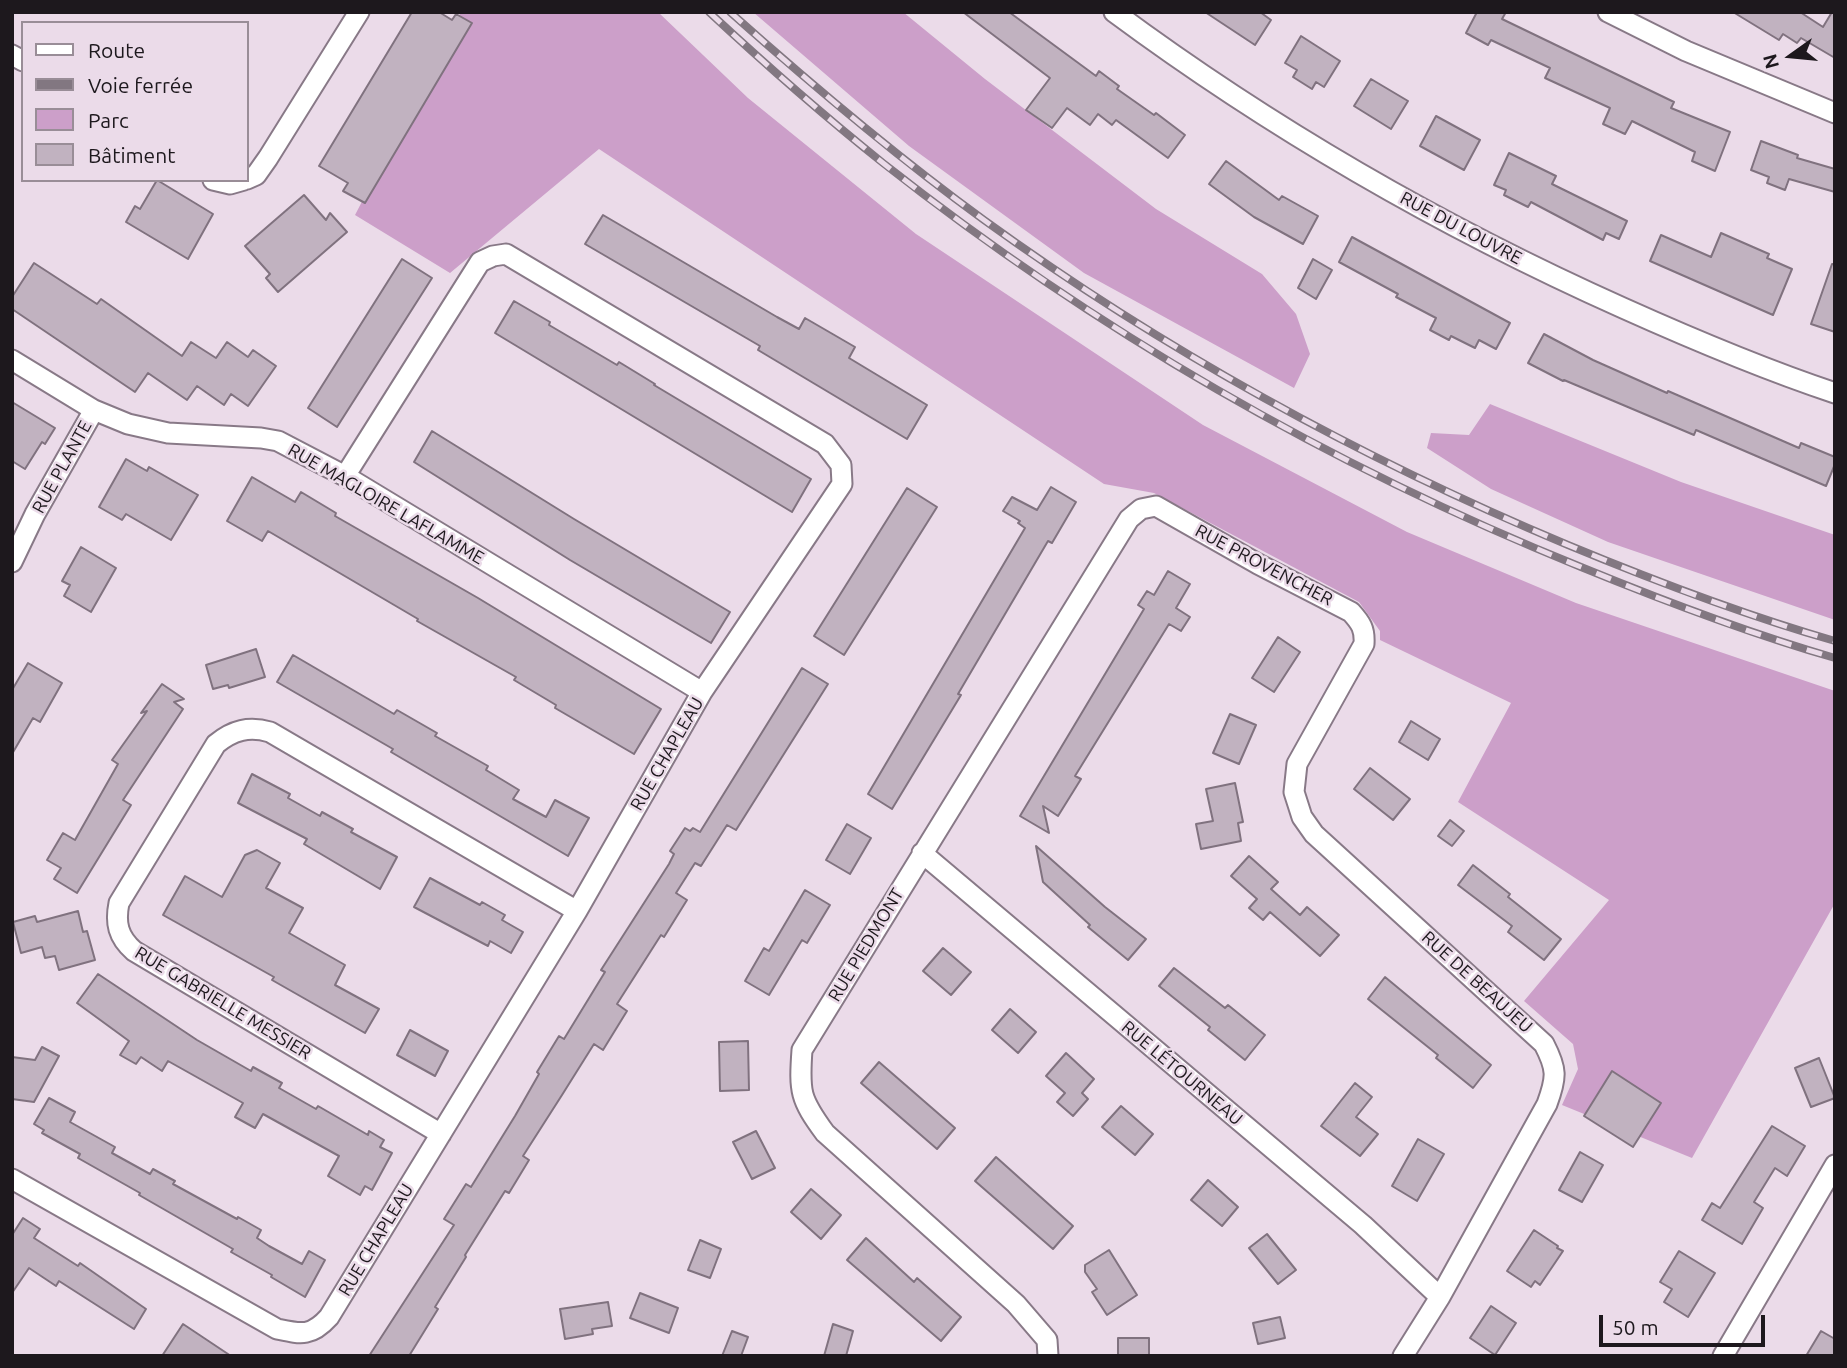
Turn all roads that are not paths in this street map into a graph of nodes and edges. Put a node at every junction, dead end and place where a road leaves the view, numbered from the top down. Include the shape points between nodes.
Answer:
1 (359, 12) edge
2 (1114, 12) edge
3 (1608, 12) edge
4 (1835, 113) edge
5 (248, 179) edge
6 (12, 360) edge
7 (1835, 393) edge
8 (94, 410) junction
9 (345, 476) junction
10 (1156, 506) joint
11 (12, 562) edge
12 (1365, 631) joint
13 (702, 692) junction
14 (922, 853) junction
15 (577, 911) junction
16 (441, 1134) junction
17 (1835, 1165) edge
18 (12, 1179) edge
19 (1440, 1297) junction
20 (1048, 1356) edge
21 (1403, 1356) edge
22 (1723, 1356) edge

1 - 5 street via 268,158
2 - 7 street, RUE DU LOUVRE via 1338,161 1475,237 1655,322
3 - 4 street via 1686,51
6 - 8 street, RUE MAGLOIRE LAFLAMME
8 - 9 street, RUE MAGLOIRE LAFLAMME via 168,433 278,441
8 - 11 street, RUE PLANTE
9 - 13 street, RUE MAGLOIRE LAFLAMME
9 - 13 street, RUE CHAPLEAU via 480,262 506,254 825,444 841,465 842,484
10 - 12 street, RUE PROVENCHER via 1351,612
10 - 14 street, RUE PIEDMONT via 1141,509 1129,519
12 - 19 street, RUE DE BEAUJEU via 1364,644 1297,764 1294,792 1302,817 1314,834 1544,1044 1554,1063 1555,1083 1547,1104
13 - 15 street, RUE CHAPLEAU
14 - 19 street, RUE LÉTOURNEAU via 1363,1225
14 - 20 street, RUE PIEDMONT via 802,1049 799,1084 806,1107 825,1133 1016,1304 1047,1340
15 - 16 street, RUE CHAPLEAU
15 - 16 street, RUE GABRIELLE MESSIER via 270,732 258,729 229,734 216,744 195,778 119,903 116,917 124,942
16 - 18 street, RUE CHAPLEAU via 329,1317 318,1329 301,1334 277,1329
17 - 22 street
19 - 21 street, RUE DE BEAUJEU

